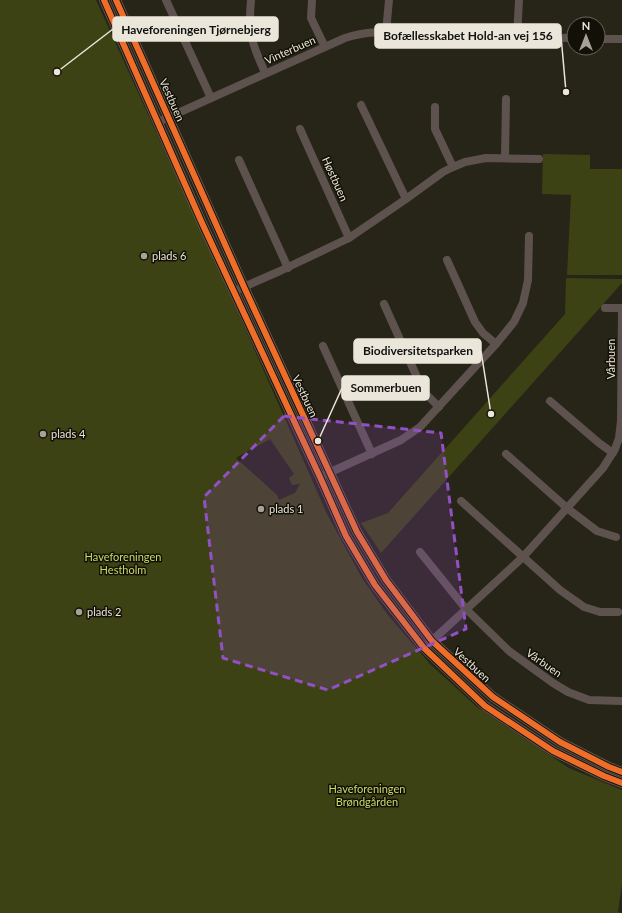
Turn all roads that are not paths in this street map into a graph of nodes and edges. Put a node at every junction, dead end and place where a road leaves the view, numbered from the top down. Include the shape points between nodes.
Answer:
1 (104, 0) edge
2 (116, 0) edge
3 (166, 0) edge
4 (251, 0) edge
5 (312, 0) edge
6 (389, 0) edge
7 (519, 0) edge
8 (386, 32) junction
9 (419, 32) dead end
10 (447, 36) dead end
11 (517, 37) junction
12 (566, 38) edge
13 (606, 38) edge
14 (622, 39) edge
15 (325, 47) junction
16 (265, 73) junction
17 (211, 98) junction
18 (506, 99) dead end
19 (361, 105) dead end
20 (435, 107) dead end
21 (168, 117) junction
22 (158, 122) junction
23 (300, 129) dead end
24 (505, 158) junction
25 (240, 160) dead end
26 (540, 160) dead end
27 (453, 167) junction
28 (406, 199) junction
29 (529, 236) dead end
30 (349, 238) junction
31 (447, 260) dead end
32 (288, 268) junction
33 (244, 287) junction
34 (234, 292) junction
35 (384, 304) dead end
36 (605, 308) dead end
37 (622, 308) edge
38 (622, 311) edge
39 (496, 344) junction
40 (323, 346) dead end
41 (550, 401) dead end
42 (439, 407) junction
43 (613, 453) junction
44 (372, 454) junction
45 (506, 454) dead end
46 (325, 475) junction
47 (461, 501) dead end
48 (567, 508) junction
49 (616, 537) dead end
50 (420, 552) dead end
51 (523, 557) junction
52 (466, 609) junction
53 (618, 612) dead end
54 (432, 641) junction
55 (424, 648) junction
56 (621, 700) edge
57 (622, 772) edge
58 (622, 783) edge

1 - 22 street, Vestbuen
2 - 21 street, Vestbuen
3 - 17 street
4 - 16 street, Vinterbuen via 251,33
5 - 15 street, Vinterbuen via 311,18
6 - 8 street
7 - 11 street
8 - 9 street, Vinterbuen
8 - 15 street, Vinterbuen via 356,34
10 - 11 street
11 - 12 street
13 - 14 street
15 - 16 street, Vinterbuen
16 - 17 street, Vinterbuen
17 - 21 street, Vinterbuen
18 - 24 street
19 - 28 street
20 - 27 street via 435,129
21 - 22 street, Vinterbuen
21 - 33 street, Vestbuen
22 - 34 street, Vestbuen
23 - 30 street, Høstbuen
24 - 26 street
24 - 27 street via 476,159
25 - 32 street
27 - 28 street
28 - 30 street
29 - 39 street via 528,280 523,303 514,322
30 - 32 street
31 - 39 street via 475,322
32 - 33 street
33 - 34 street
33 - 46 street, Vestbuen
34 - 46 street, Vestbuen
35 - 42 street via 420,384
36 - 37 street
38 - 43 street, Vårbuen via 621,421 619,438
39 - 42 street
40 - 44 street
41 - 43 street
42 - 44 street via 420,427 401,440
43 - 48 street, Vårbuen
44 - 46 street
45 - 48 street
46 - 54 street, Vestbuen via 386,580
46 - 55 street, Vestbuen via 346,536 375,585
47 - 51 street
48 - 49 street via 597,531
48 - 51 street, Vårbuen
50 - 52 street, Vårbuen
51 - 52 street, Vårbuen
51 - 53 street via 560,590 584,607 600,612
52 - 54 street, Vårbuen
52 - 56 street, Vårbuen via 509,651 553,684 589,700
54 - 55 street, Vårbuen
54 - 57 street, Vestbuen via 493,697 560,742
55 - 58 street, Vestbuen via 485,706 553,751

